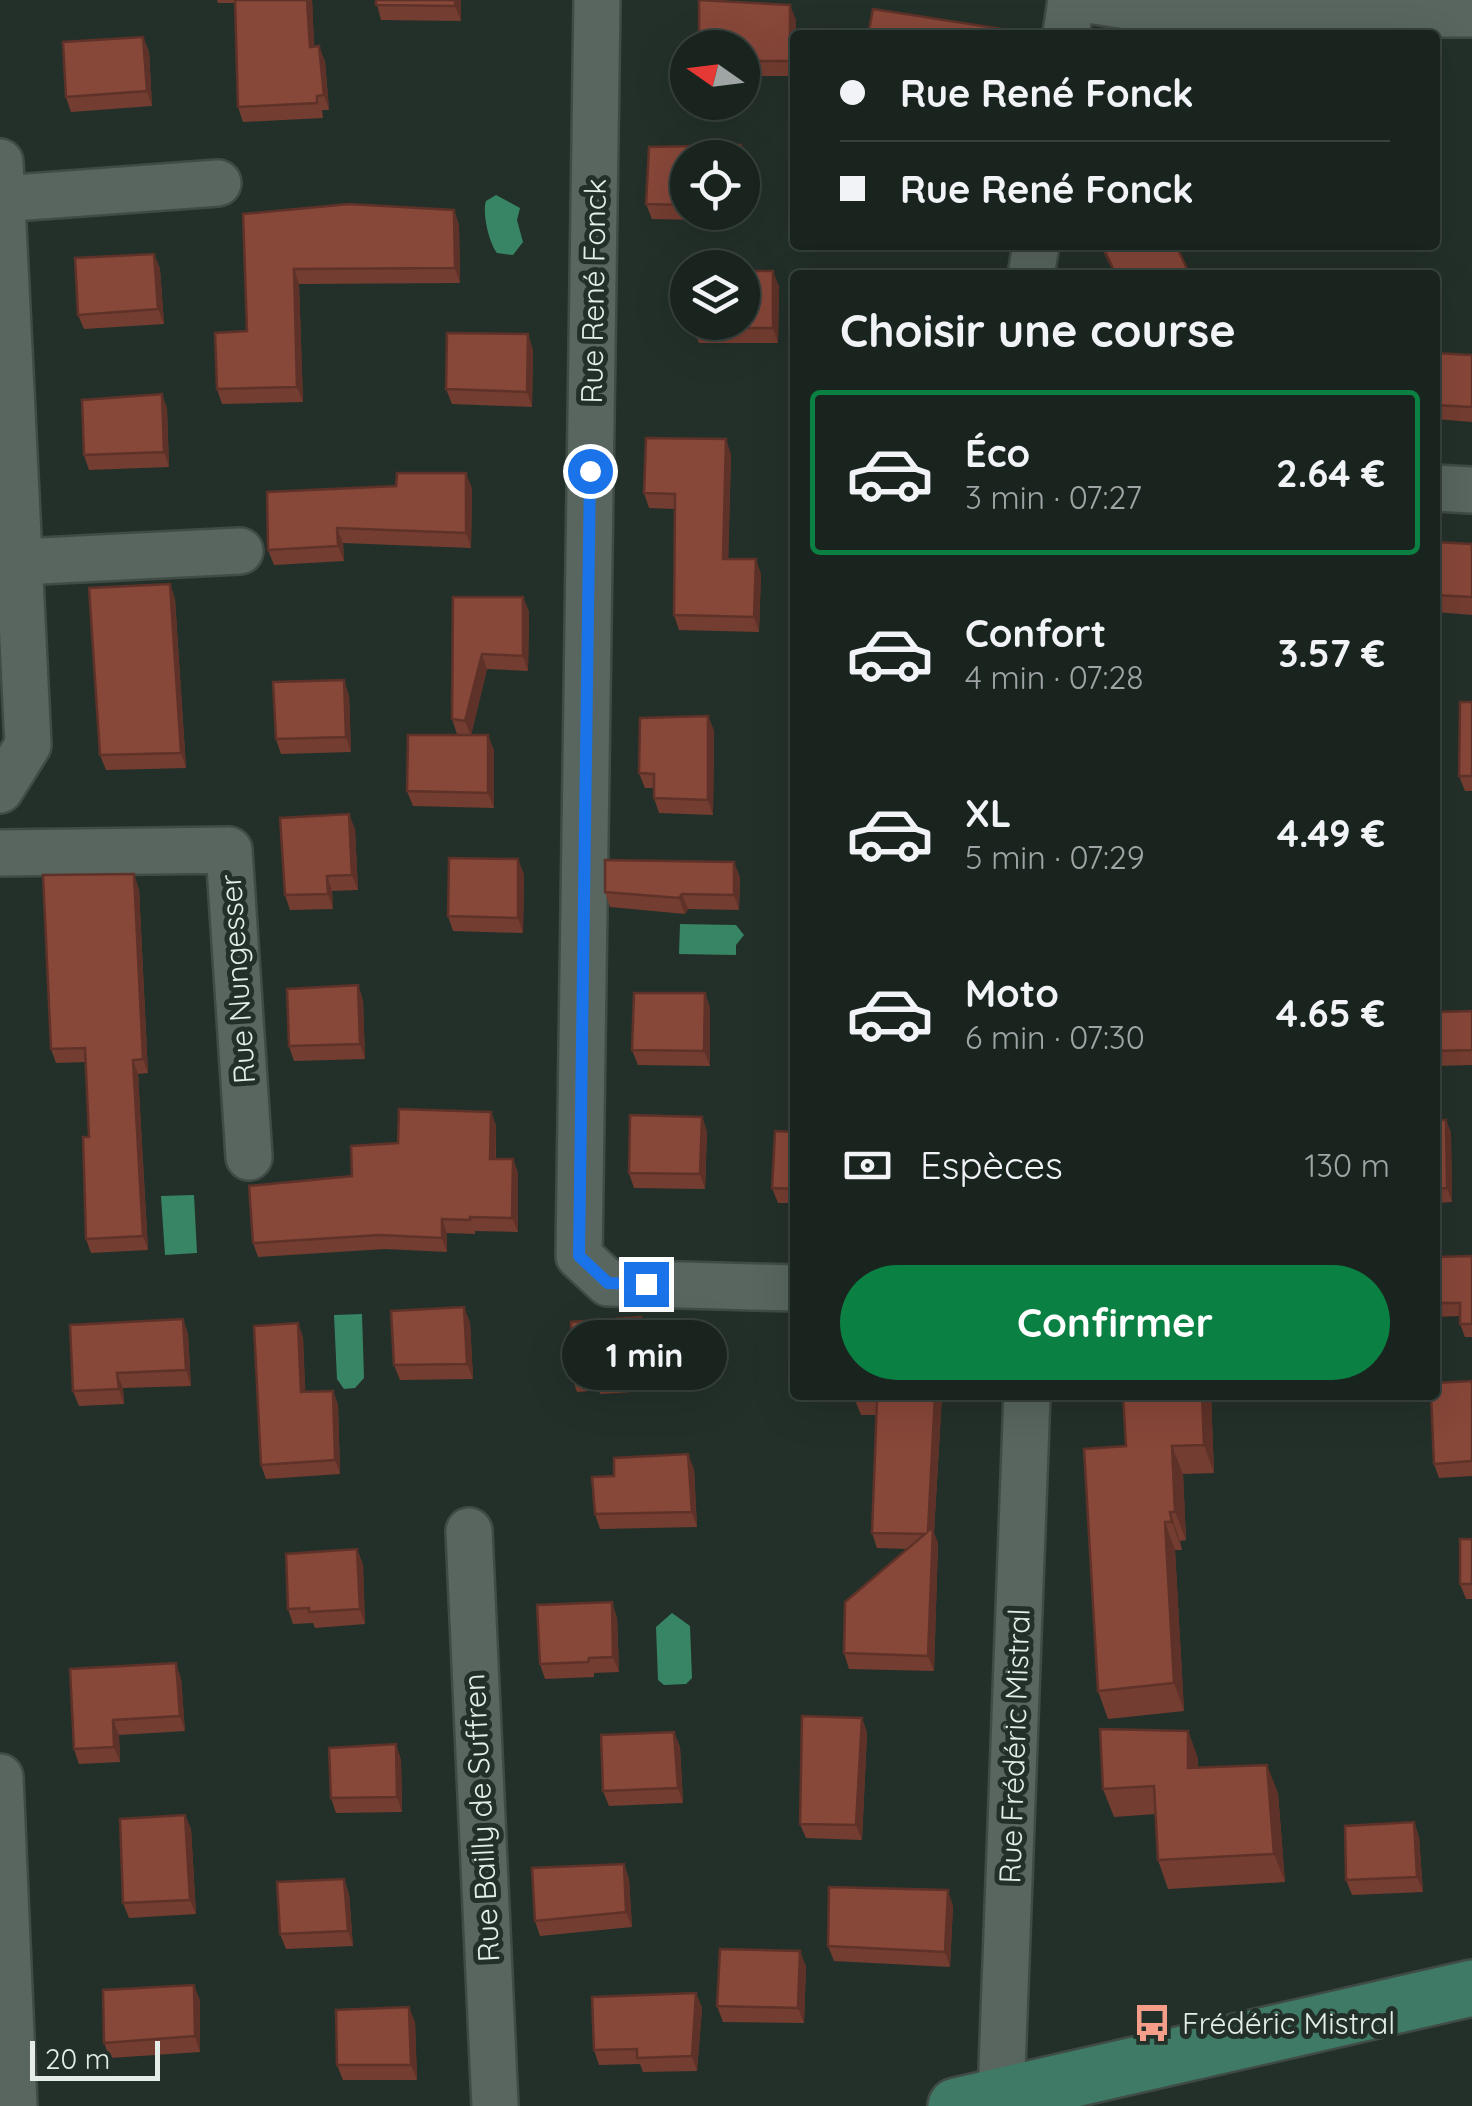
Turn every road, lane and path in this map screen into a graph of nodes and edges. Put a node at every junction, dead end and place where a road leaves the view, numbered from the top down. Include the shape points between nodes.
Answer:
1 (597, 0) edge
2 (1071, 0) edge
3 (1088, 0) edge
4 (1472, 14) edge
5 (1067, 30) edge
6 (218, 183) dead end
7 (1, 187) edge
8 (1440, 488) edge
9 (1472, 490) edge
10 (240, 551) dead end
11 (10, 563) edge
12 (0, 790) edge
13 (0, 852) edge
14 (249, 1158) dead end
15 (790, 1288) edge
16 (1027, 1400) edge
17 (468, 1531) dead end
18 (0, 1776) edge
19 (1472, 1988) edge
20 (979, 2101) edge
21 (14, 2106) edge
22 (494, 2106) edge

1 - 15 street, Rue René Fonck via 579,1256 608,1283
2 - 5 street
3 - 4 street via 1181,14
6 - 7 street
7 - 11 street
8 - 9 street
10 - 11 street
11 - 12 street via 28,745
13 - 14 street, Rue Nungesser via 229,850
16 - 20 street, Rue Frédéric Mistral
17 - 22 street, Rue Bailly de Suffren
18 - 21 street
19 - 20 street

